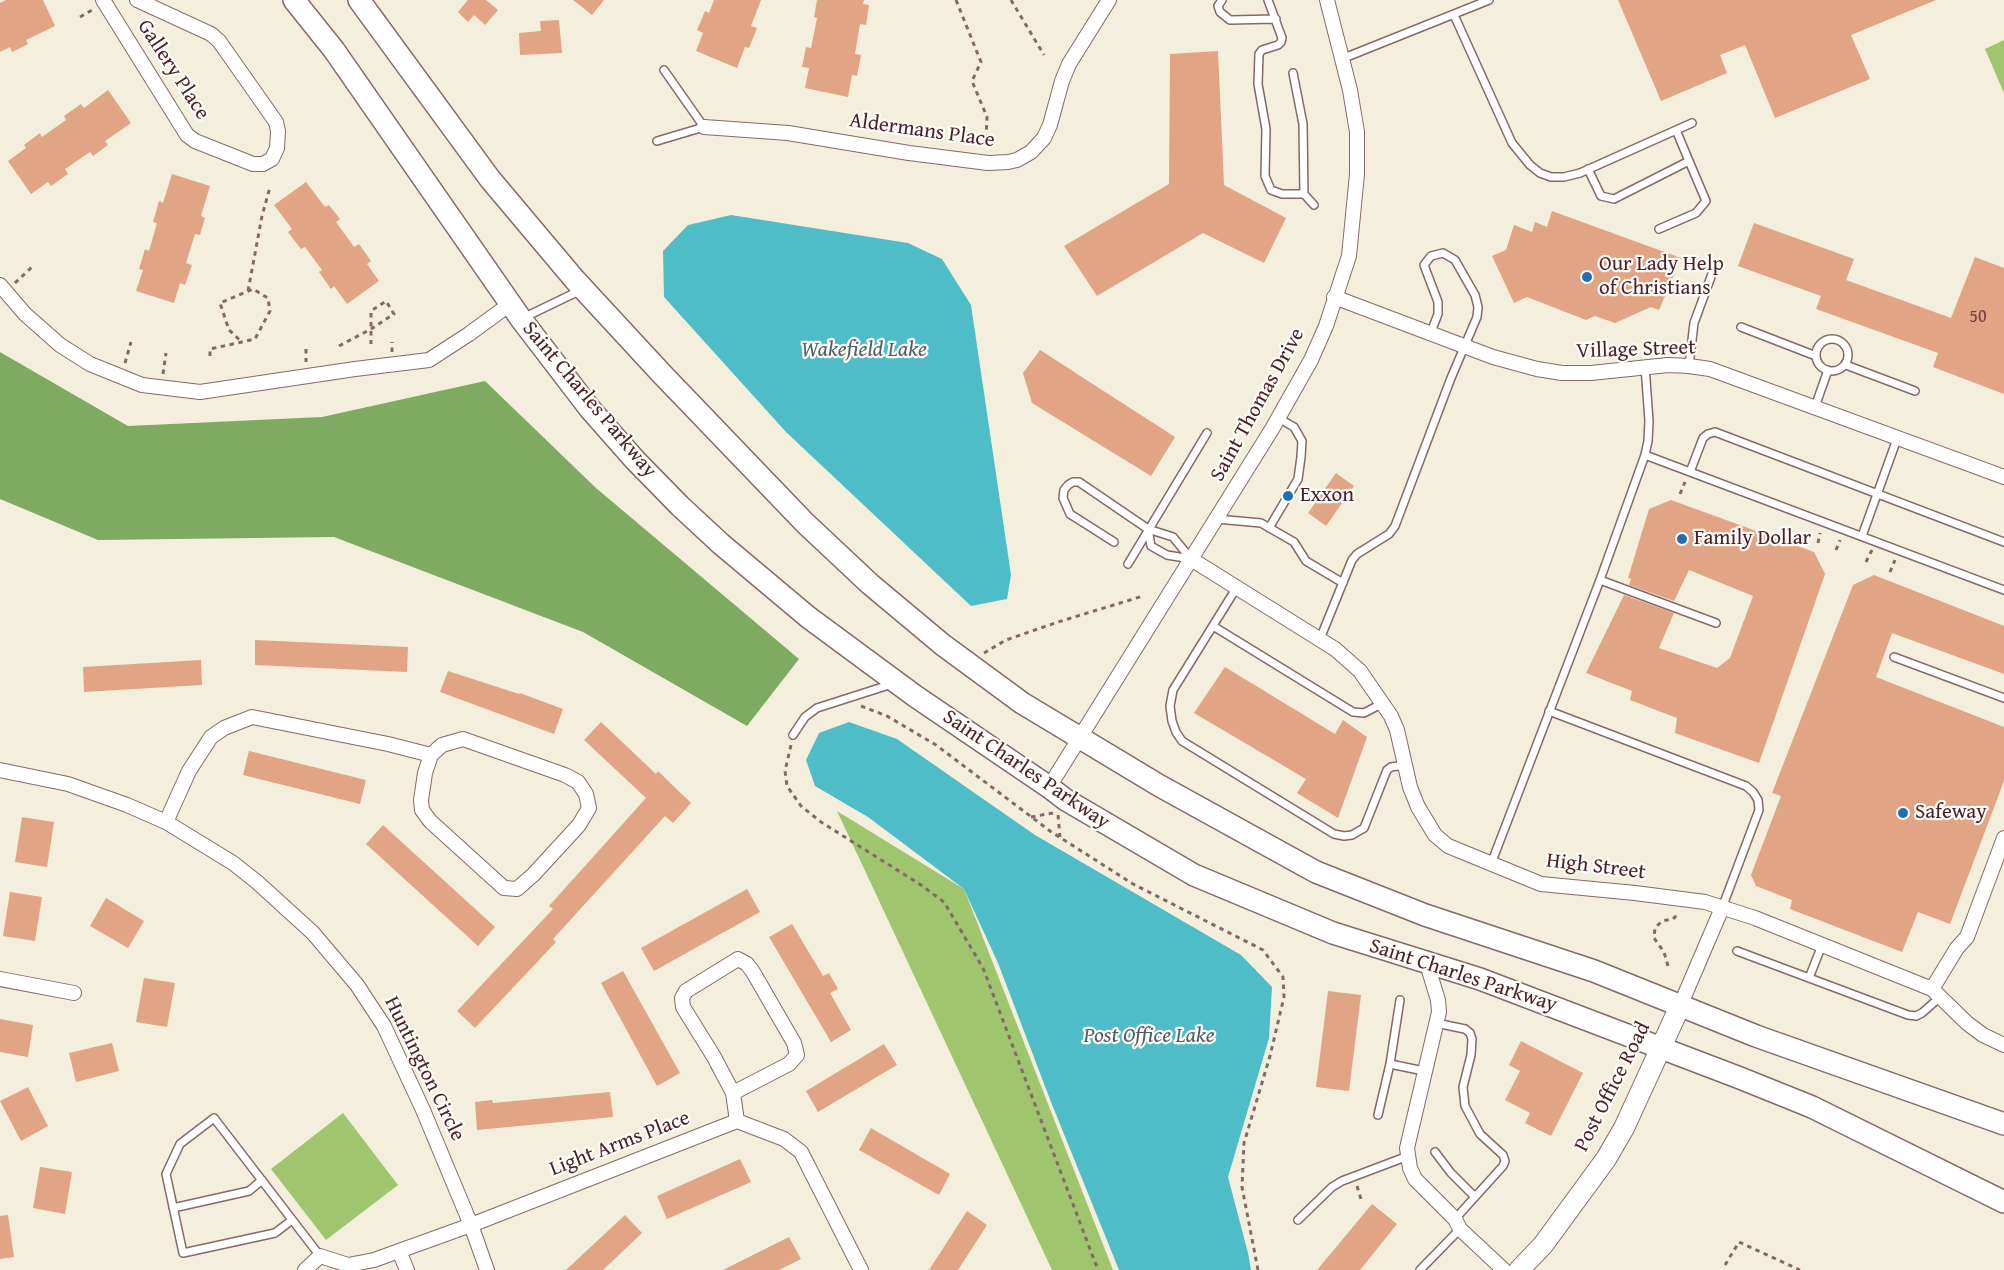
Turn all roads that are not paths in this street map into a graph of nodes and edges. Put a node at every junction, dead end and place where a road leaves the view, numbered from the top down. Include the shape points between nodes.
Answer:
1 (103, 0) edge
2 (137, 0) edge
3 (294, 0) edge
4 (359, 0) edge
5 (1109, 0) edge
6 (1222, 0) edge
7 (1268, 0) edge
8 (1327, 0) edge
9 (1489, 0) edge
10 (1454, 15) junction
11 (1275, 19) junction
12 (1344, 58) junction
13 (664, 70) dead end
14 (1293, 73) dead end
15 (1692, 123) dead end
16 (704, 127) junction
17 (1677, 130) junction
18 (657, 141) dead end
19 (1689, 161) junction
20 (1588, 169) junction
21 (1304, 194) junction
22 (1314, 206) dead end
23 (1659, 229) dead end
24 (1712, 274) dead end
25 (2, 288) edge
26 (583, 289) junction
27 (1334, 297) junction
28 (516, 311) junction
29 (1740, 327) dead end
30 (1431, 332) junction
31 (1466, 346) junction
32 (1816, 356) junction
33 (1846, 365) junction
34 (1645, 366) junction
35 (1689, 366) junction
36 (1828, 370) junction
37 (1915, 391) dead end
38 (1815, 407) junction
39 (1278, 418) junction
40 (1207, 433) dead end
41 (1898, 439) junction
42 (1645, 455) junction
43 (1690, 472) junction
44 (2004, 477) edge
45 (1877, 494) junction
46 (1216, 519) junction
47 (1269, 528) junction
48 (1149, 529) junction
49 (1862, 536) junction
50 (1114, 542) dead end
51 (2004, 542) edge
52 (1191, 559) junction
53 (1128, 564) dead end
54 (1600, 580) junction
55 (1343, 583) junction
56 (1237, 587) junction
57 (2004, 590) edge
58 (1716, 623) dead end
59 (1213, 626) junction
60 (1320, 639) junction
61 (1894, 657) dead end
62 (896, 683) junction
63 (2004, 698) edge
64 (1383, 703) junction
65 (1549, 711) junction
66 (793, 735) road end
67 (1080, 739) junction
68 (431, 755) junction
69 (1405, 765) junction
70 (0, 770) edge
71 (1049, 786) junction
72 (166, 822) junction
73 (2004, 838) edge
74 (1491, 864) junction
75 (1722, 908) junction
76 (1822, 945) junction
77 (1737, 951) dead end
78 (1427, 964) junction
79 (1809, 978) junction
80 (0, 980) edge
81 (74, 993) dead end
82 (1936, 993) junction
83 (1400, 1000) dead end
84 (1680, 1006) junction
85 (1436, 1023) junction
86 (2004, 1045) edge
87 (1660, 1047) junction
88 (1390, 1064) junction
89 (1424, 1071) junction
90 (733, 1093) junction
91 (1378, 1115) dead end
92 (737, 1121) junction
93 (2004, 1124) edge
94 (1435, 1152) dead end
95 (1408, 1156) junction
96 (262, 1180) junction
97 (1475, 1197) junction
98 (2004, 1202) edge
99 (173, 1208) junction
100 (292, 1220) junction
101 (1298, 1220) dead end
102 (1458, 1224) junction
103 (471, 1225) junction
104 (399, 1251) junction
105 (320, 1256) junction
106 (357, 1267) edge
107 (305, 1270) edge
108 (407, 1270) edge
109 (487, 1270) edge
110 (861, 1270) edge
111 (1420, 1270) edge
112 (1504, 1270) edge
113 (1519, 1270) edge

1 - 2 street, Gallery Place via 187,135 253,164 272,159 278,135 274,117 219,41
3 - 28 main road, Saint Charles Parkway via 334,50
4 - 26 main road via 490,178
5 - 16 street, Aldermans Place via 1069,64 1044,138 1017,160 988,163 788,133
6 - 11 lane via 1220,12 1230,20
7 - 11 lane
8 - 12 street, Saint Thomas Drive
9 - 10 lane
10 - 12 lane
10 - 20 lane via 1502,123 1521,155 1540,173 1551,177
11 - 21 lane via 1281,42 1258,54 1258,84 1266,129 1265,176 1271,190
12 - 27 street, Saint Thomas Drive via 1357,132 1357,174 1349,256
13 - 16 lane
14 - 21 lane via 1303,124
15 - 17 lane
16 - 18 lane
17 - 19 lane
17 - 20 lane
19 - 20 lane via 1614,199 1601,196
19 - 23 lane via 1706,201 1696,213
21 - 22 lane
24 - 35 lane via 1694,323
25 - 28 street via 60,345 90,364 142,385 200,392 429,360 469,334
26 - 28 lane
26 - 67 main road via 805,523 870,585 1022,703
27 - 30 street, Village Street
27 - 39 street, Saint Thomas Drive via 1311,360
28 - 62 main road, Saint Charles Parkway via 590,409 680,506 808,617
29 - 32 lane
30 - 31 street, Village Street
30 - 31 lane via 1438,302 1424,265 1431,256 1443,253 1455,261 1475,294 1478,317
31 - 34 street, Village Street via 1492,357 1562,373
31 - 55 lane via 1395,526 1357,554
32 - 33 lane via 1819,345 1836,339 1842,341 1848,352
32 - 36 lane via 1818,363
33 - 36 lane
33 - 37 lane
34 - 35 street, Village Street
34 - 42 lane via 1649,421
35 - 38 street, Village Street via 1710,369
36 - 38 lane
38 - 41 street, Village Street
39 - 46 street, Saint Thomas Drive
39 - 47 lane via 1294,427 1302,441 1301,457 1298,479
40 - 48 lane
41 - 44 street, Village Street
41 - 45 lane
42 - 43 lane
42 - 54 lane
43 - 45 lane via 1703,438 1715,432
43 - 49 lane
45 - 49 lane
45 - 51 lane
46 - 47 lane via 1261,523
46 - 52 street, Saint Thomas Drive
47 - 55 lane via 1294,542 1306,561
48 - 50 lane via 1079,482 1068,485 1063,498 1070,514
48 - 52 lane via 1173,537
48 - 52 lane via 1151,546 1167,555
48 - 53 lane
49 - 57 lane
52 - 56 street, High Street
52 - 67 street, Saint Thomas Drive
54 - 58 lane
54 - 65 lane
55 - 60 lane
56 - 59 lane
56 - 60 street, High Street
59 - 64 lane via 1353,712 1364,713
59 - 69 lane via 1173,690 1172,721 1182,741 1344,837 1364,828 1387,770
60 - 64 street, High Street via 1348,658
61 - 63 lane
62 - 66 lane via 817,708
62 - 71 main road, Saint Charles Parkway
64 - 69 street, High Street via 1397,730
65 - 74 lane
65 - 75 lane via 1753,792 1759,810
67 - 71 street, Saint Thomas Drive
67 - 84 main road via 1316,872 1425,915 1594,971
68 - 68 street via 442,745 463,739 565,774 583,788 588,801 586,815 523,885 504,888 425,816 421,800
68 - 72 street via 252,717 211,737 189,771
69 - 74 street, High Street via 1418,807 1435,835 1448,846
70 - 72 street, Huntington Circle via 68,784
71 - 78 main road, Saint Charles Parkway via 1091,816 1194,875 1333,933
72 - 103 street, Huntington Circle via 214,850 257,882 313,933 357,985 398,1054
73 - 82 street via 1967,937 1957,948
74 - 75 street, High Street via 1540,884 1635,892
75 - 76 street, High Street
75 - 84 street, Post Office Road
76 - 79 lane
76 - 82 street, High Street
77 - 79 lane
78 - 85 street via 1438,1000
78 - 87 main road, Saint Charles Parkway via 1480,979
79 - 82 lane via 1916,1016
80 - 81 street
82 - 86 street, High Street via 1983,1035
83 - 88 lane
84 - 87 street, Post Office Road
84 - 93 main road
85 - 89 street
85 - 97 lane via 1470,1033 1471,1055 1463,1087 1465,1106 1480,1134 1505,1161
87 - 98 main road, Saint Charles Parkway via 1812,1107
87 - 113 street, Post Office Road via 1606,1159 1543,1245
88 - 89 lane
88 - 91 lane
89 - 95 street
90 - 90 street via 789,1064 797,1055 753,972 738,959 681,998
90 - 92 street
92 - 103 street, Light Arms Place
92 - 110 street via 795,1146 806,1160
94 - 97 lane
95 - 101 lane via 1342,1181
95 - 102 street via 1415,1179
96 - 99 lane via 249,1191
96 - 99 lane via 214,1118 180,1144 166,1174
96 - 100 lane
97 - 102 lane
99 - 100 lane via 183,1253 275,1233
100 - 105 lane
102 - 111 lane
102 - 112 street
103 - 104 street, Light Arms Place
103 - 109 street, Huntington Circle
104 - 106 street, Light Arms Place
104 - 108 street
105 - 106 street
105 - 107 street

